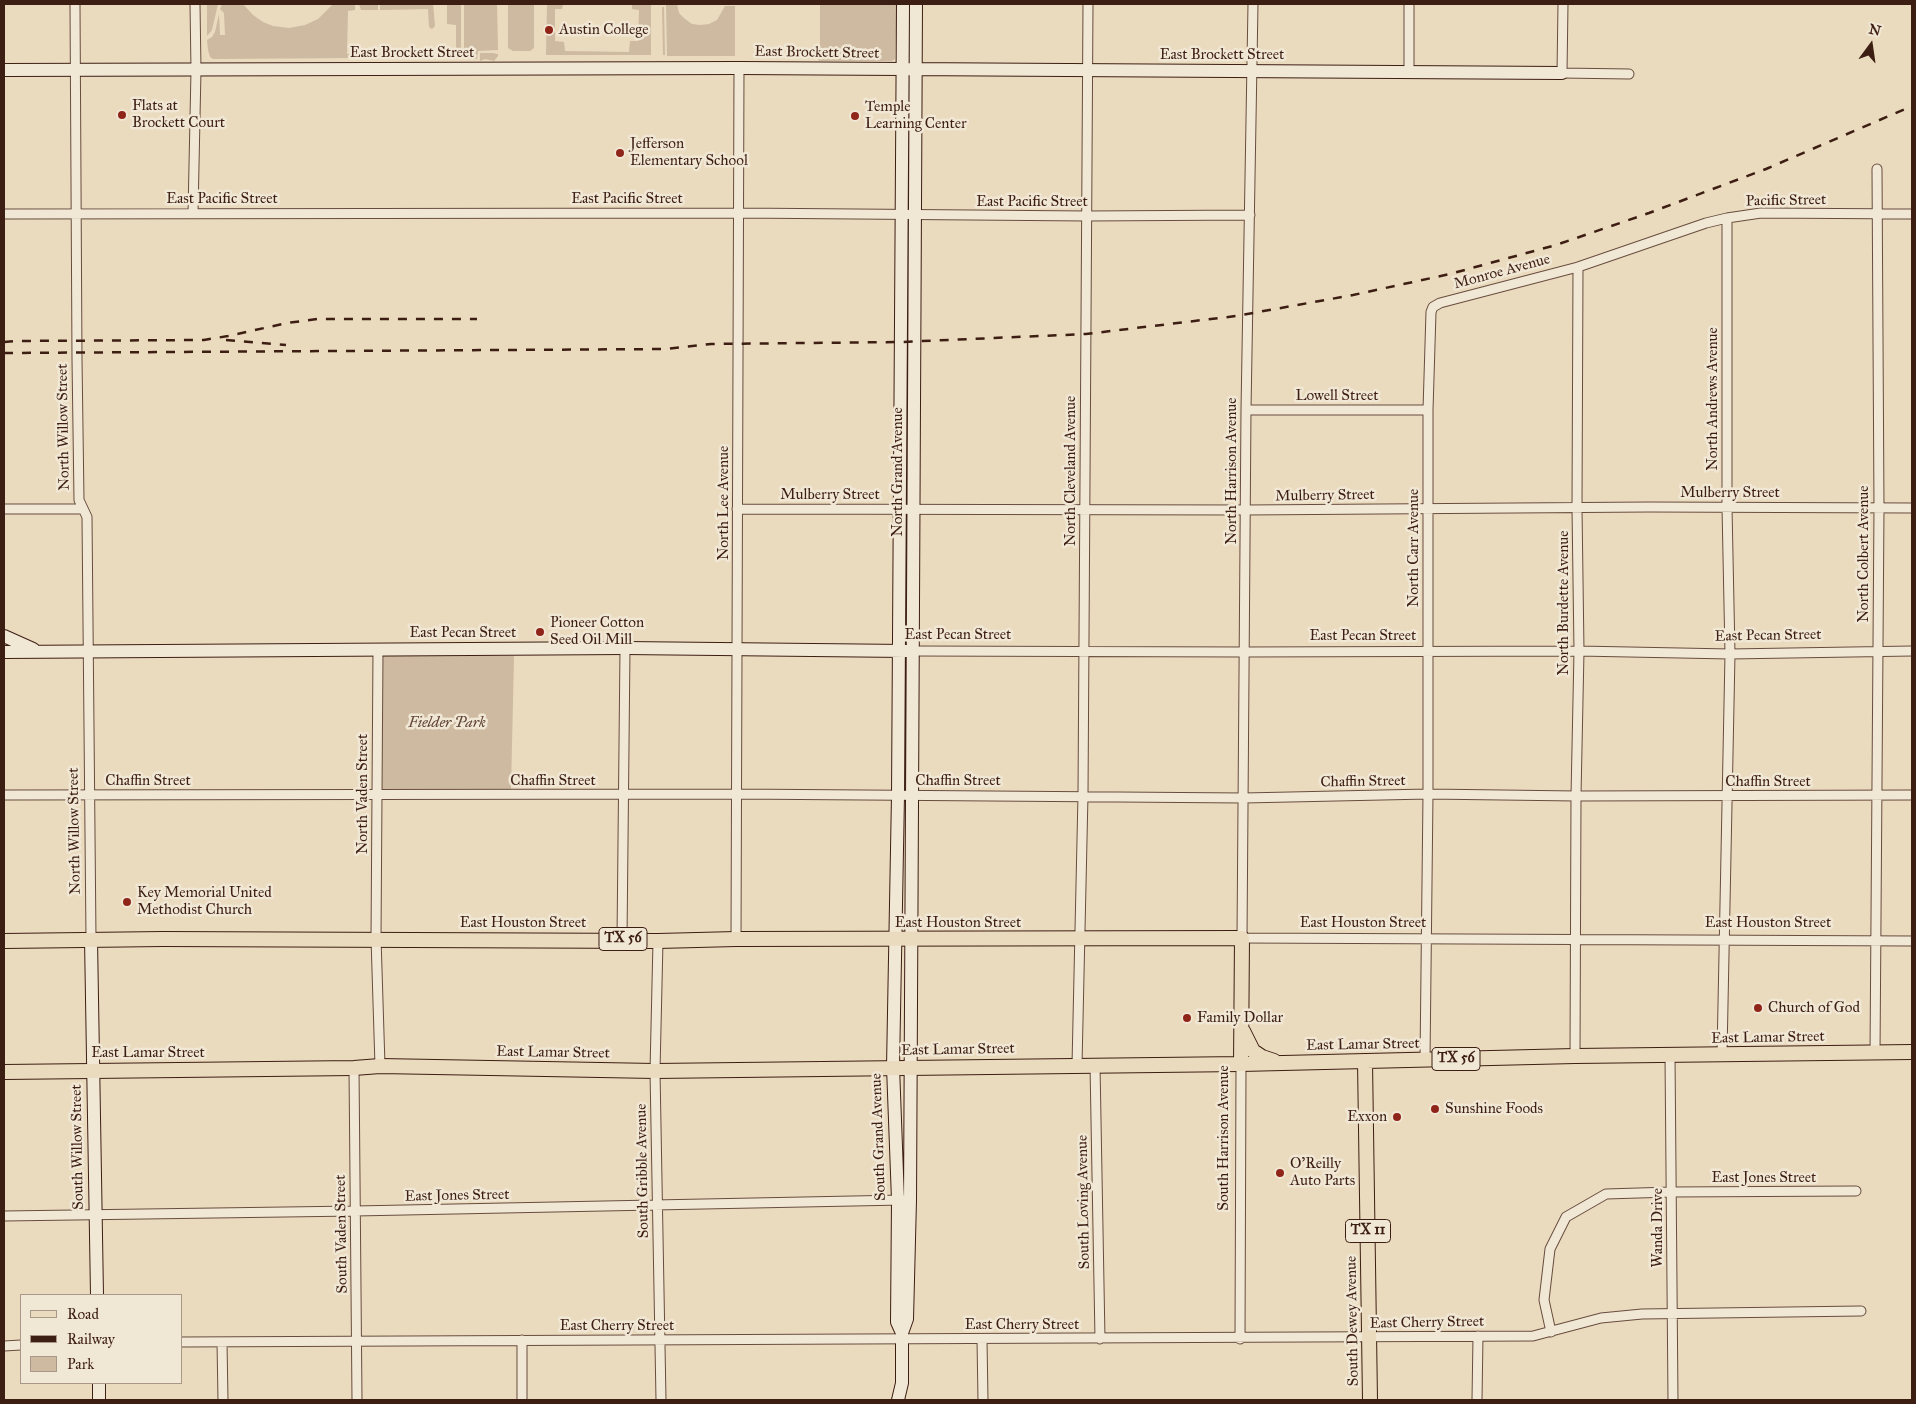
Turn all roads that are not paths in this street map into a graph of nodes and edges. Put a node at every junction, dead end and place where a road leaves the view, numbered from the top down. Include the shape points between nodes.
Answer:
1 (75, 4) edge
2 (195, 4) edge
3 (903, 4) edge
4 (916, 4) edge
5 (1088, 4) edge
6 (1253, 4) edge
7 (1409, 4) edge
8 (1563, 4) edge
9 (740, 68) junction
10 (4, 70) edge
11 (76, 70) junction
12 (196, 70) junction
13 (902, 70) junction
14 (916, 70) junction
15 (1088, 71) junction
16 (1252, 71) junction
17 (1409, 73) junction
18 (1562, 73) junction
19 (1630, 74) dead end
20 (1877, 169) dead end
21 (740, 212) junction
22 (76, 213) junction
23 (193, 213) junction
24 (4, 214) edge
25 (909, 214) junction
26 (1877, 214) junction
27 (1912, 214) edge
28 (1250, 215) junction
29 (1087, 216) junction
30 (1726, 218) junction
31 (1578, 267) junction
32 (1433, 307) joint
33 (1246, 410) junction
34 (1428, 410) junction
35 (1727, 507) junction
36 (900, 508) junction
37 (1428, 508) junction
38 (1577, 508) junction
39 (1878, 508) junction
40 (1912, 508) edge
41 (4, 509) edge
42 (83, 509) junction
43 (914, 509) junction
44 (1084, 509) junction
45 (737, 510) junction
46 (1246, 510) junction
47 (4, 636) edge
48 (625, 648) junction
49 (737, 649) junction
50 (378, 650) junction
51 (899, 651) junction
52 (913, 651) junction
53 (1579, 651) junction
54 (1877, 651) junction
55 (4, 652) edge
56 (39, 652) junction
57 (87, 652) junction
58 (1084, 652) junction
59 (1244, 652) junction
60 (1428, 652) junction
61 (1912, 652) edge
62 (1730, 654) junction
63 (377, 794) junction
64 (624, 794) junction
65 (737, 794) junction
66 (1428, 794) junction
67 (4, 795) edge
68 (89, 795) junction
69 (898, 795) junction
70 (912, 795) junction
71 (1083, 795) junction
72 (1876, 795) junction
73 (1912, 795) edge
74 (1576, 796) junction
75 (1726, 796) junction
76 (1244, 798) junction
77 (376, 938) junction
78 (1081, 938) junction
79 (1242, 938) junction
80 (91, 939) junction
81 (622, 939) junction
82 (736, 939) junction
83 (896, 939) junction
84 (1575, 939) junction
85 (911, 940) junction
86 (1426, 940) junction
87 (1724, 940) junction
88 (1876, 940) junction
89 (4, 941) edge
90 (658, 941) junction
91 (1912, 941) edge
92 (1241, 1028) junction
93 (1912, 1052) edge
94 (1875, 1053) junction
95 (1722, 1054) junction
96 (1670, 1055) junction
97 (1575, 1056) junction
98 (1425, 1060) junction
99 (1365, 1061) junction
100 (1282, 1063) junction
101 (1241, 1064) junction
102 (1077, 1065) junction
103 (1095, 1065) junction
104 (380, 1066) junction
105 (893, 1067) junction
106 (910, 1067) junction
107 (354, 1068) junction
108 (93, 1070) junction
109 (655, 1071) junction
110 (4, 1072) edge
111 (894, 1097) junction
112 (910, 1097) junction
113 (1856, 1191) dead end
114 (1671, 1192) junction
115 (904, 1200) junction
116 (657, 1205) junction
117 (355, 1211) junction
118 (96, 1214) junction
119 (4, 1216) edge
120 (97, 1294) edge
121 (1861, 1311) dead end
122 (1671, 1314) junction
123 (1550, 1332) junction
124 (902, 1336) junction
125 (1478, 1336) junction
126 (1100, 1338) junction
127 (1370, 1338) junction
128 (661, 1339) junction
129 (1240, 1339) junction
130 (522, 1340) junction
131 (982, 1340) junction
132 (356, 1341) junction
133 (182, 1342) edge
134 (222, 1342) junction
135 (20, 1345) edge
136 (4, 1346) edge
137 (99, 1384) edge
138 (99, 1400) edge
139 (223, 1400) edge
140 (357, 1400) edge
141 (522, 1400) edge
142 (662, 1400) edge
143 (898, 1400) edge
144 (983, 1400) edge
145 (1370, 1400) edge
146 (1476, 1400) edge
147 (1673, 1400) edge

1 - 11 street, North Willow Street
2 - 12 street
3 - 13 street, North Grand Avenue
4 - 14 street, North Grand Avenue
5 - 15 street, North Cleveland Avenue
6 - 16 street, North Harrison Avenue
7 - 17 street
8 - 18 street
9 - 12 street, East Brockett Street
9 - 13 street, East Brockett Street
9 - 21 street, North Lee Avenue
10 - 11 street, East Brockett Street
11 - 12 street, East Brockett Street
11 - 22 street, North Willow Street
12 - 23 street
13 - 14 street, East Brockett Street
13 - 25 street, North Grand Avenue
14 - 15 street, East Brockett Street
14 - 25 street, North Grand Avenue
15 - 16 street, East Brockett Street
15 - 29 street, North Cleveland Avenue
16 - 17 street, East Brockett Street
16 - 28 street, North Harrison Avenue
17 - 18 street, East Brockett Street
18 - 19 street, East Brockett Street
20 - 26 street, North Colbert Avenue
21 - 23 street, East Pacific Street
21 - 25 street, East Pacific Street
21 - 45 street, North Lee Avenue
22 - 23 street, East Pacific Street
22 - 24 street, East Pacific Street
22 - 42 street, North Willow Street via 79,500
25 - 29 street, East Pacific Street
25 - 36 street, North Grand Avenue
25 - 43 street, North Grand Avenue
26 - 27 street, Pacific Street
26 - 30 street, Pacific Street via 1761,213
26 - 39 street, North Colbert Avenue
28 - 29 street, East Pacific Street
28 - 33 street, North Harrison Avenue
29 - 44 street, North Cleveland Avenue
30 - 31 street, Pacific Street
30 - 35 street, North Andrews Avenue
31 - 32 street, Monroe Avenue
31 - 38 street, North Burdette Avenue
32 - 34 street, North Carr Avenue via 1429,318
33 - 34 street, Lowell Street
33 - 46 street, North Harrison Avenue
34 - 37 street, North Carr Avenue
35 - 38 street, Mulberry Street
35 - 39 street, Mulberry Street
35 - 62 street, North Andrews Avenue
36 - 43 street, Mulberry Street
36 - 45 street, Mulberry Street
36 - 51 street, North Grand Avenue
37 - 38 street, Mulberry Street
37 - 46 street, Mulberry Street
37 - 60 street, North Carr Avenue
38 - 53 street, North Burdette Avenue
39 - 40 street, Mulberry Street
39 - 54 street, North Colbert Avenue
41 - 42 street
42 - 57 street, North Willow Street via 87,517
43 - 44 street, Mulberry Street
43 - 52 street, North Grand Avenue
44 - 46 street, Mulberry Street
44 - 58 street, North Cleveland Avenue
45 - 49 street, North Lee Avenue
46 - 59 street, North Harrison Avenue
47 - 56 street
48 - 49 street, East Pecan Street
48 - 50 street, East Pecan Street
48 - 64 street
49 - 51 street, East Pecan Street
49 - 65 street, North Lee Avenue
50 - 57 street, East Pecan Street
50 - 63 street, North Vaden Street
51 - 52 street, East Pecan Street
51 - 69 street, North Grand Avenue
52 - 58 street, East Pecan Street
52 - 70 street, North Grand Avenue
53 - 60 street, East Pecan Street
53 - 62 street, East Pecan Street
53 - 74 street, North Burdette Avenue
54 - 61 street, East Pecan Street
54 - 62 street, East Pecan Street
54 - 72 street, North Colbert Avenue
55 - 56 street, East Pecan Street
56 - 57 street, East Pecan Street
57 - 68 street, North Willow Street
58 - 59 street, East Pecan Street
58 - 71 street, North Cleveland Avenue
59 - 60 street, East Pecan Street
59 - 76 street, North Harrison Avenue
60 - 66 street, North Carr Avenue
62 - 75 street, North Andrews Avenue
63 - 64 street, Chaffin Street
63 - 68 street, Chaffin Street
63 - 77 street, North Vaden Street
64 - 65 street, Chaffin Street
64 - 81 street
65 - 69 street, Chaffin Street
65 - 82 street, North Lee Avenue
66 - 74 street, Chaffin Street
66 - 76 street, Chaffin Street
66 - 86 street, North Carr Avenue
67 - 68 street, Chaffin Street
68 - 80 street, North Willow Street
69 - 70 street, Chaffin Street
69 - 83 street, North Grand Avenue
70 - 71 street, Chaffin Street
70 - 85 street, North Grand Avenue
71 - 76 street, Chaffin Street
71 - 78 street, North Cleveland Avenue
72 - 73 street, Chaffin Street
72 - 75 street, Chaffin Street
72 - 88 street, North Colbert Avenue
74 - 75 street, Chaffin Street
74 - 84 street, North Burdette Avenue
75 - 87 street, North Andrews Avenue
76 - 79 street, North Harrison Avenue
77 - 80 main road, East Houston Street / TX 56
77 - 81 main road, East Houston Street / TX 56
77 - 104 street
78 - 79 main road, East Houston Street / TX 56
78 - 85 main road, East Houston Street / TX 56
78 - 102 street, North Cleveland Avenue
79 - 86 street, East Houston Street
79 - 92 main road, South Harrison Avenue
80 - 89 main road, East Houston Street / TX 56
80 - 108 street, South Willow Street
81 - 90 main road, East Houston Street / TX 56
82 - 83 main road, East Houston Street / TX 56
82 - 90 main road, East Houston Street / TX 56
83 - 85 main road, East Houston Street / TX 56
83 - 105 street, South Grand Avenue
84 - 86 street, East Houston Street
84 - 87 street, East Houston Street
84 - 97 street, North Burdette Avenue
85 - 106 street, South Grand Avenue
86 - 98 street, North Carr Avenue
87 - 88 street, East Houston Street
87 - 95 street, North Andrews Avenue
88 - 91 street, East Houston Street
88 - 94 street, North Colbert Avenue
90 - 109 street, South Gribble Avenue
92 - 100 main road via 1253,1051
92 - 101 main road, South Harrison Avenue
93 - 94 main road, East Lamar Street / TX 56
94 - 95 main road, East Lamar Street / TX 56
95 - 96 main road, East Lamar Street / TX 56
96 - 97 main road, East Lamar Street / TX 56
96 - 114 street, Wanda Drive
97 - 98 main road, East Lamar Street / TX 56
98 - 99 main road, East Lamar Street / TX 56
99 - 100 main road, East Lamar Street / TX 56
99 - 127 main road, South Dewey Avenue / TX 11
100 - 101 main road, East Lamar Street / TX 56
101 - 103 main road, East Lamar Street / TX 56
101 - 129 street, South Harrison Avenue
102 - 103 main road, East Lamar Street / TX 56
102 - 106 main road, East Lamar Street / TX 56
103 - 126 street, South Loving Avenue
104 - 107 main road, East Lamar Street / TX 56
104 - 109 main road, East Lamar Street / TX 56
105 - 106 main road, East Lamar Street / TX 56
105 - 109 main road, East Lamar Street / TX 56
105 - 111 street, South Grand Avenue
106 - 112 street, South Grand Avenue
107 - 108 main road, East Lamar Street / TX 56
107 - 117 street, South Vaden Street
108 - 110 main road, East Lamar Street / TX 56
108 - 118 street, South Willow Street
109 - 116 street, South Gribble Avenue
111 - 112 street
111 - 115 street, South Grand Avenue
112 - 115 street, South Grand Avenue
113 - 114 street, East Jones Street
114 - 122 street, Wanda Drive
114 - 123 street, East Jones Street via 1606,1194 1566,1217 1550,1249 1544,1300
115 - 116 street, East Jones Street
115 - 124 street, South Grand Avenue via 907,1319
116 - 117 street, East Jones Street
116 - 128 street, South Gribble Avenue
117 - 118 street, East Jones Street
117 - 132 street, South Vaden Street
118 - 119 street, East Jones Street
118 - 120 street, South Willow Street
121 - 122 street, East Cherry Street
122 - 123 street, East Cherry Street via 1601,1318
122 - 147 street, Wanda Drive
123 - 125 street, East Cherry Street via 1534,1336
124 - 128 street, East Cherry Street
124 - 131 street, East Cherry Street
124 - 143 street, South Grand Avenue via 902,1383
125 - 127 street, East Cherry Street
125 - 146 street
126 - 129 street, East Cherry Street
126 - 131 street, East Cherry Street
127 - 129 street, East Cherry Street
127 - 145 main road, South Dewey Avenue / TX 11
128 - 130 street, East Cherry Street
128 - 142 street, South Gribble Avenue
130 - 132 street, East Cherry Street
130 - 141 street
131 - 144 street
132 - 134 street, East Cherry Street
132 - 140 street, South Vaden Street
133 - 134 street, East Cherry Street
134 - 139 street
135 - 136 street
137 - 138 street

